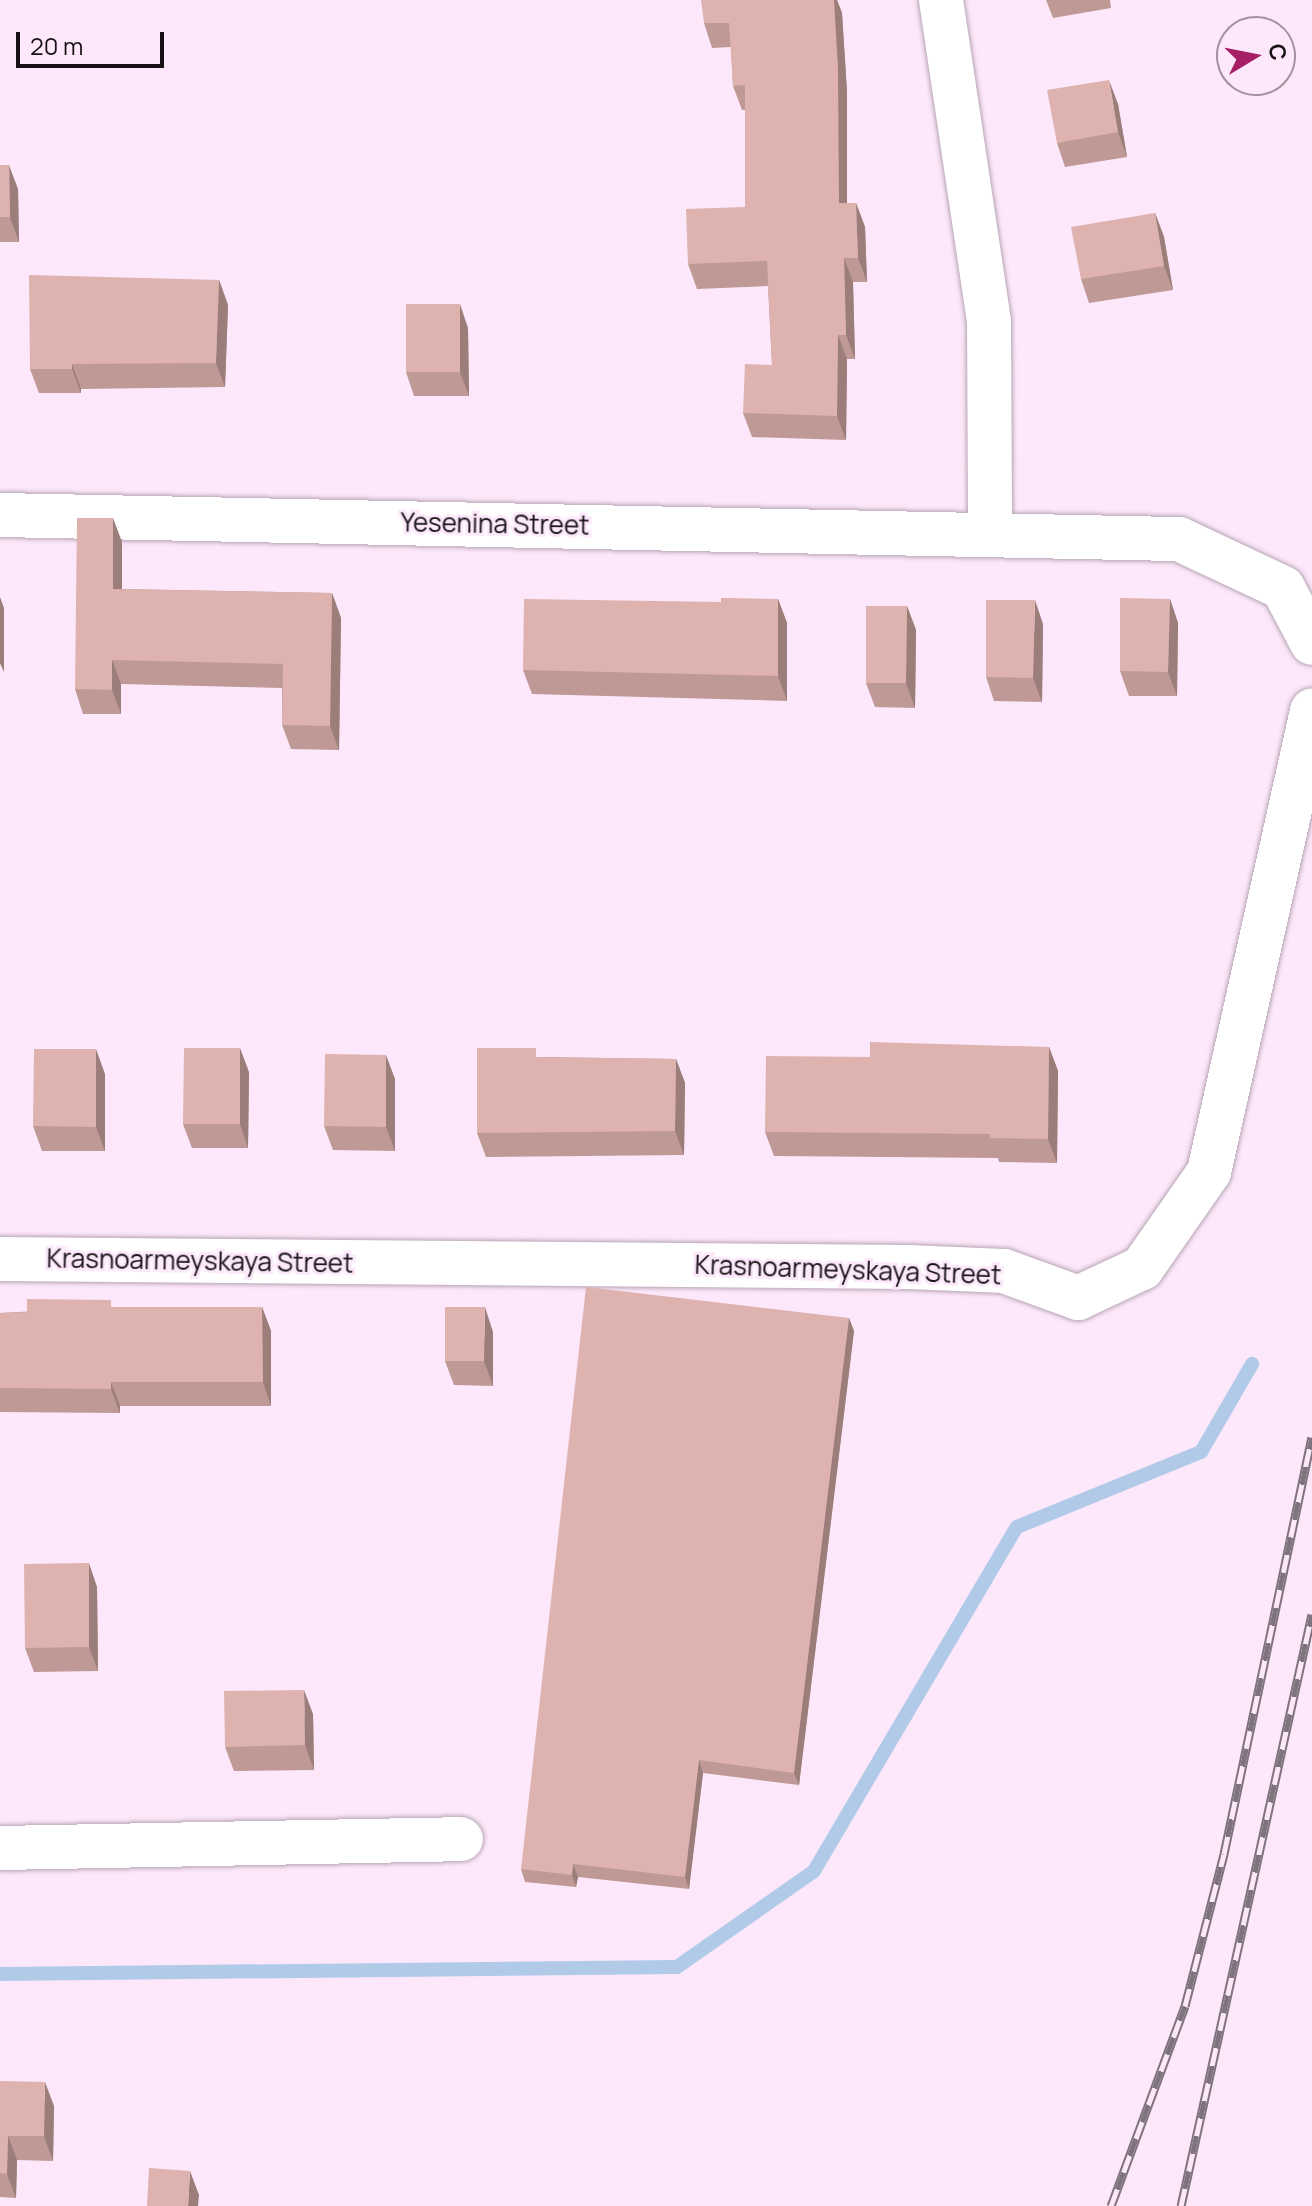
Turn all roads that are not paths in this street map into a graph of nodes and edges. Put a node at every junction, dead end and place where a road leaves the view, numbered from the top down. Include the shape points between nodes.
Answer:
1 (941, 0) edge
2 (0, 515) edge
3 (990, 533) junction
4 (1312, 643) edge
5 (1312, 710) edge
6 (0, 1259) edge
7 (461, 1839) dead end
8 (0, 1848) edge

1 - 3 street via 989,322
2 - 3 street, Yesenina Street
3 - 4 street via 1179,539 1283,588
5 - 6 street, Krasnoarmeyskaya Street via 1209,1172 1142,1268 1078,1298 1004,1271 908,1267
7 - 8 street

